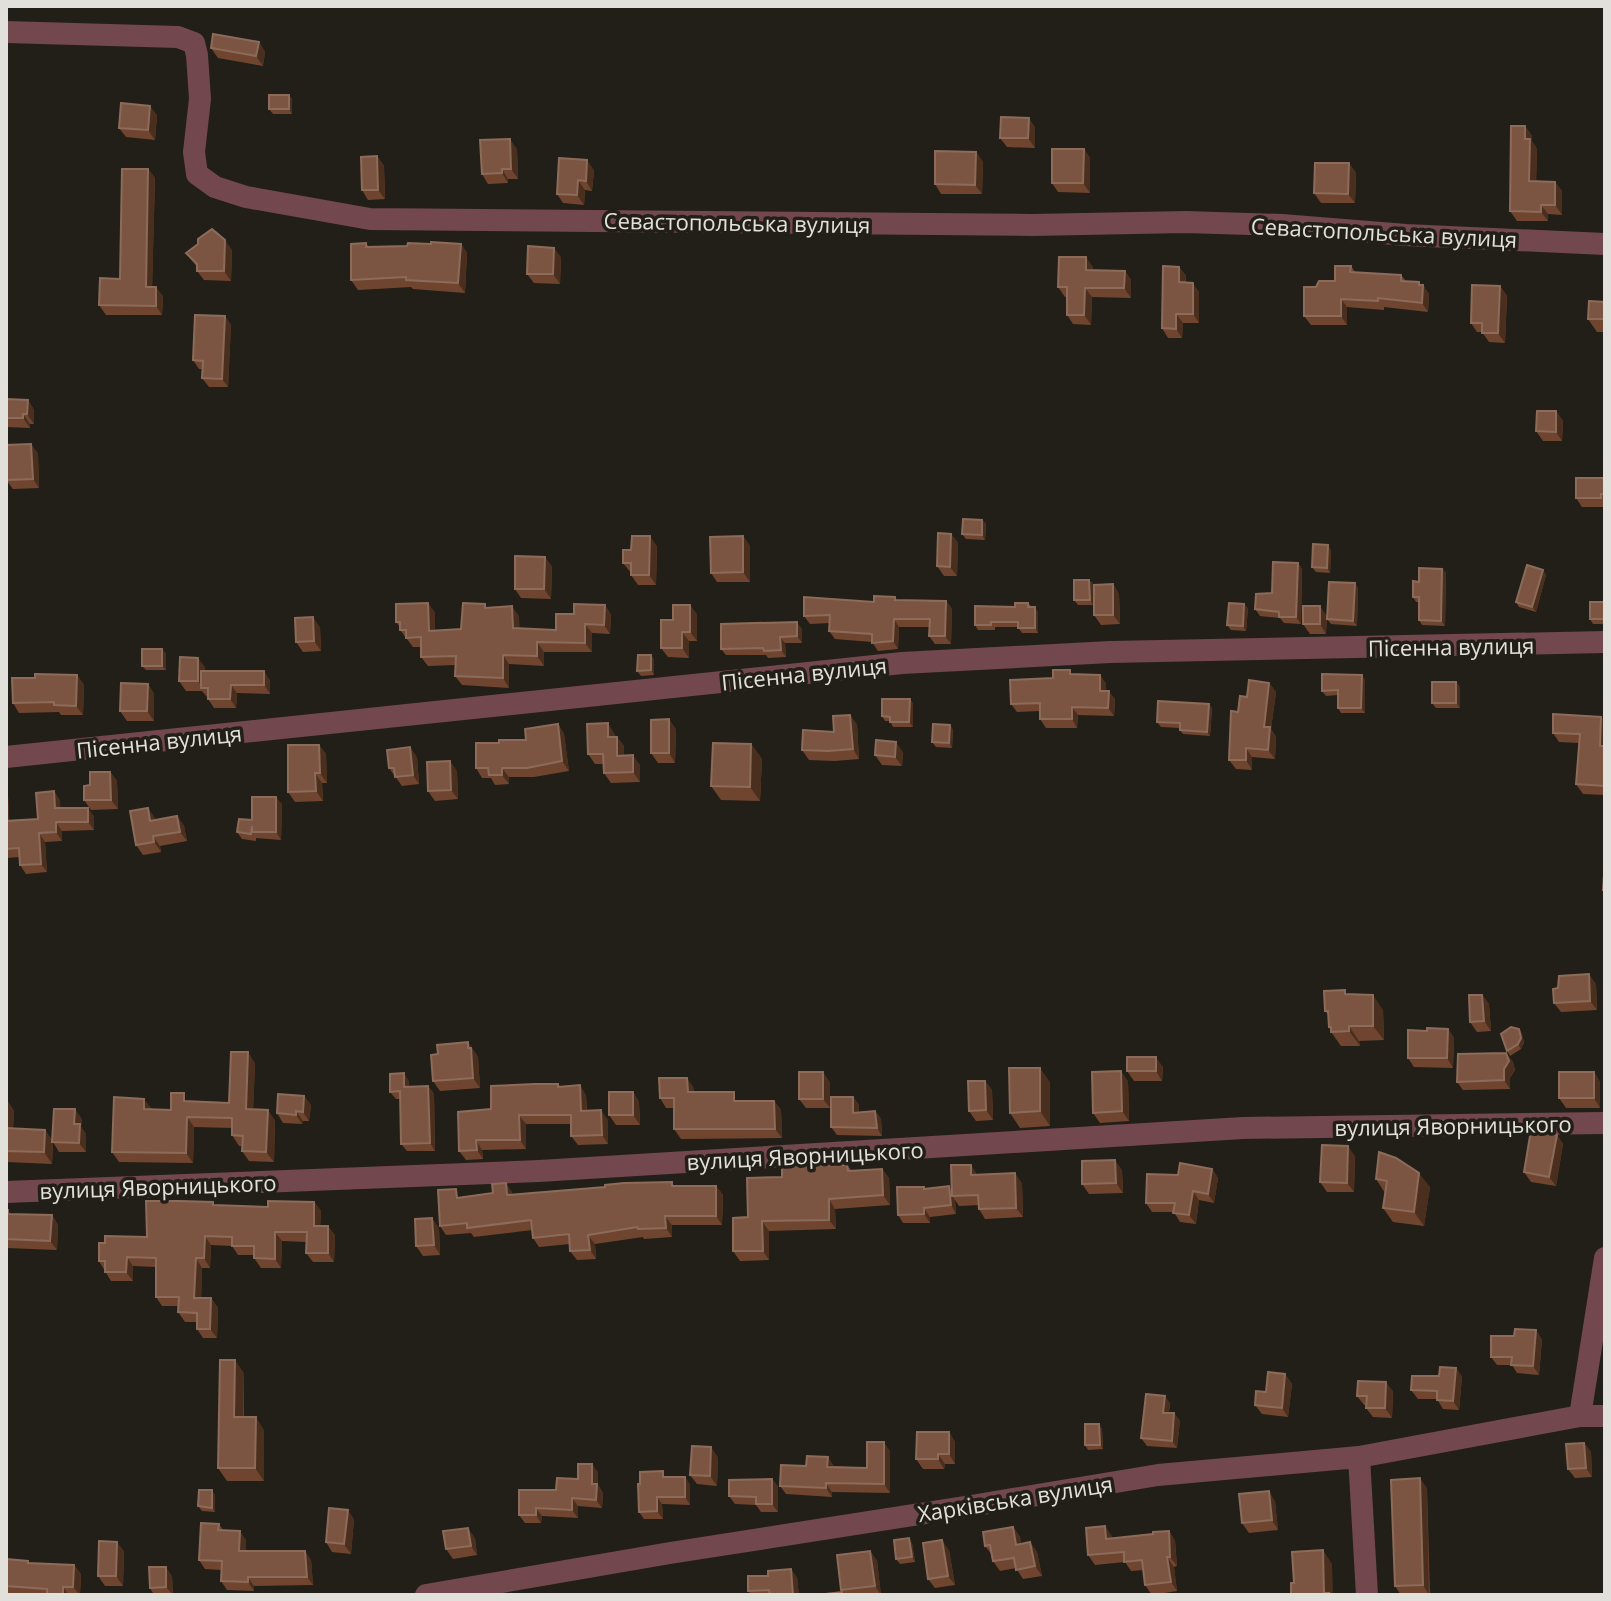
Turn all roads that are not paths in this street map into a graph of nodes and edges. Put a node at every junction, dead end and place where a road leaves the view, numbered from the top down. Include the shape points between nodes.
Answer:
1 (6, 32) edge
2 (1605, 244) edge
3 (1605, 642) edge
4 (6, 757) edge
5 (1605, 1123) edge
6 (6, 1192) edge
7 (1605, 1258) edge
8 (1580, 1416) junction
9 (1605, 1416) edge
10 (1359, 1457) junction
11 (426, 1595) edge
12 (1367, 1595) edge

1 - 2 street, Севастопольська вулиця via 178,37 194,43 200,99 197,174 215,187 246,197 370,219 1186,222
3 - 4 street, Пісенна вулиця via 1110,652 902,663
5 - 6 street, вулиця Яворницького via 1243,1128 554,1170
7 - 8 street
8 - 9 street, Харківська вулиця
8 - 10 street, Харківська вулиця
10 - 11 street, Харківська вулиця via 1158,1475
10 - 12 street

